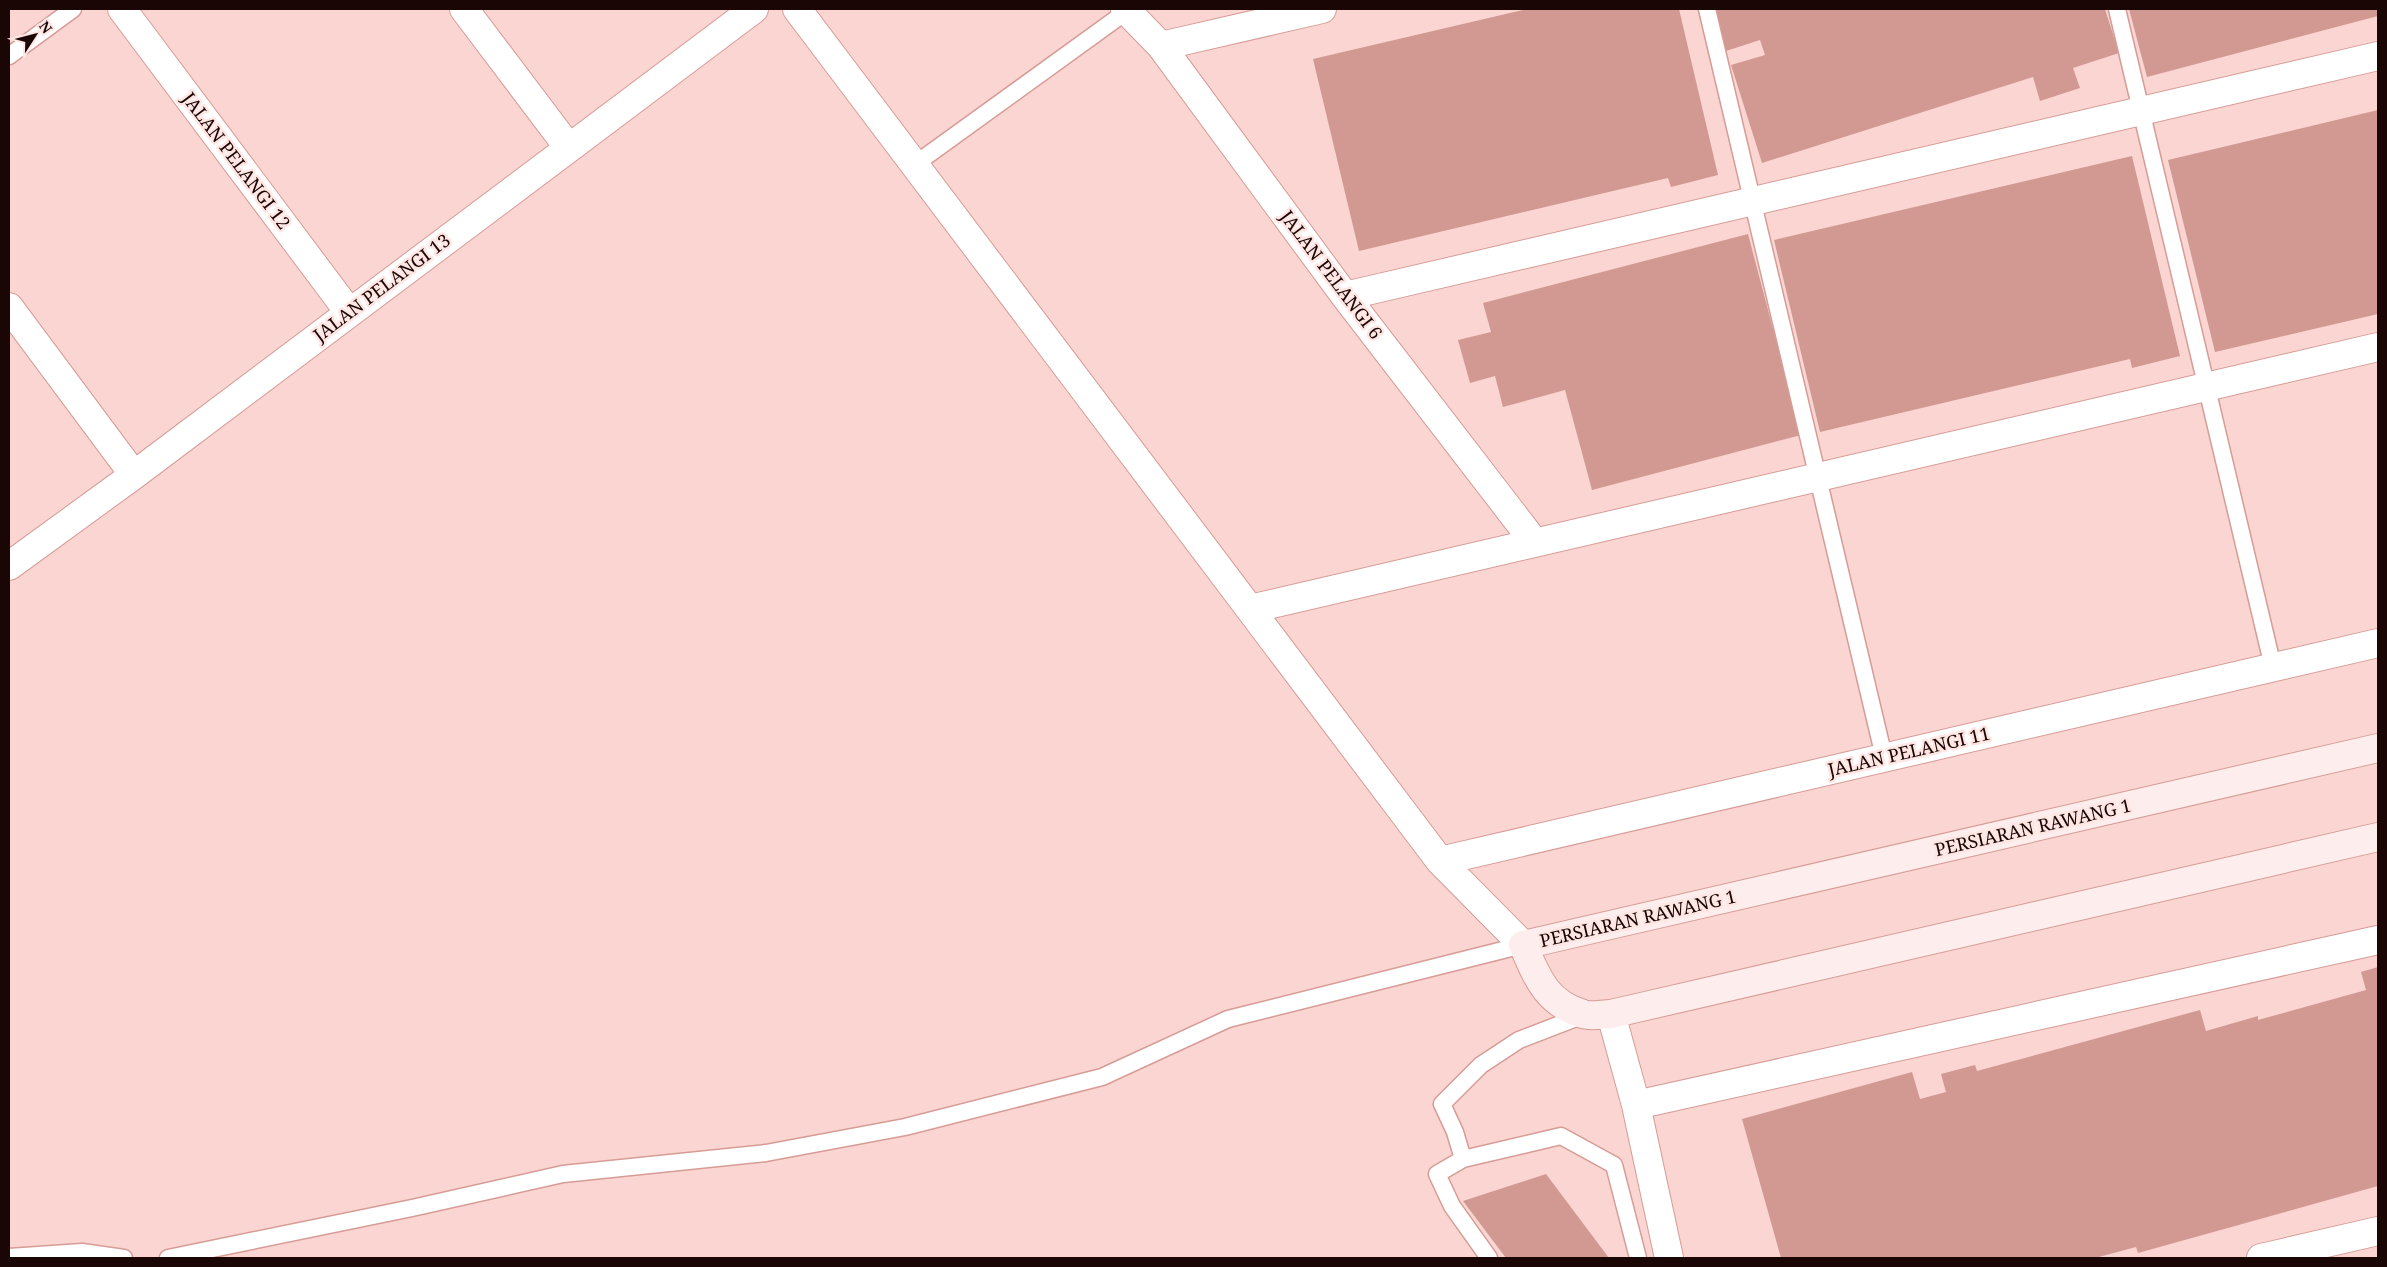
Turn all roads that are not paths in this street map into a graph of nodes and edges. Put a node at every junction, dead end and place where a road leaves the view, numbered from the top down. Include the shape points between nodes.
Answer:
1 (73, 9) edge
2 (122, 9) edge
3 (464, 9) edge
4 (754, 9) edge
5 (797, 9) edge
6 (1322, 9) edge
7 (1706, 9) edge
8 (2117, 9) edge
9 (1126, 10) edge
10 (1161, 46) junction
11 (9, 56) edge
12 (2378, 56) edge
13 (2141, 112) junction
14 (569, 148) junction
15 (914, 166) junction
16 (1752, 202) junction
17 (1345, 296) junction
18 (9, 307) edge
19 (349, 312) junction
20 (2378, 347) edge
21 (2206, 387) junction
22 (134, 475) junction
23 (1817, 478) junction
24 (1535, 543) junction
25 (9, 566) edge
26 (1250, 609) junction
27 (2378, 643) edge
28 (2273, 667) junction
29 (2378, 748) edge
30 (1884, 757) junction
31 (2378, 837) edge
32 (1440, 860) junction
33 (2378, 940) edge
34 (1523, 945) junction
35 (1597, 1014) junction
36 (1636, 1105) junction
37 (1463, 1159) junction
38 (2378, 1231) edge
39 (9, 1257) edge
40 (124, 1258) edge
41 (168, 1258) edge
42 (1489, 1258) edge
43 (1638, 1258) edge
44 (1669, 1258) edge
45 (2261, 1258) edge

1 - 11 lane
2 - 19 street, JALAN PELANGI 12
3 - 14 street
4 - 14 street, JALAN PELANGI 13
5 - 15 street
6 - 10 street
7 - 16 lane
8 - 13 lane
9 - 10 street, JALAN PELANGI 6
9 - 15 lane
10 - 17 street, JALAN PELANGI 6
12 - 13 street
13 - 16 street
13 - 21 lane
14 - 19 street, JALAN PELANGI 13
15 - 26 street
16 - 17 street
16 - 23 lane
17 - 24 street, JALAN PELANGI 6
18 - 22 street
19 - 22 street, JALAN PELANGI 13
20 - 21 street
21 - 23 street
21 - 28 lane
22 - 25 street, JALAN PELANGI 13
23 - 24 street
23 - 30 lane
24 - 26 street
26 - 32 street
27 - 28 street, JALAN PELANGI 11
28 - 30 street, JALAN PELANGI 11
29 - 34 street, PERSIARAN RAWANG 1
30 - 32 street, JALAN PELANGI 11
31 - 35 street
32 - 34 street
33 - 36 street
34 - 35 street, PERSIARAN RAWANG 1 via 1539,982 1557,1001
34 - 41 lane via 1228,1019 1102,1077 905,1127 766,1153 563,1174
35 - 36 street
35 - 37 lane via 1519,1040 1481,1065 1442,1104
36 - 44 street
37 - 42 lane via 1437,1174 1452,1206
37 - 43 lane via 1561,1136 1614,1165
38 - 45 street
39 - 40 lane via 82,1252

